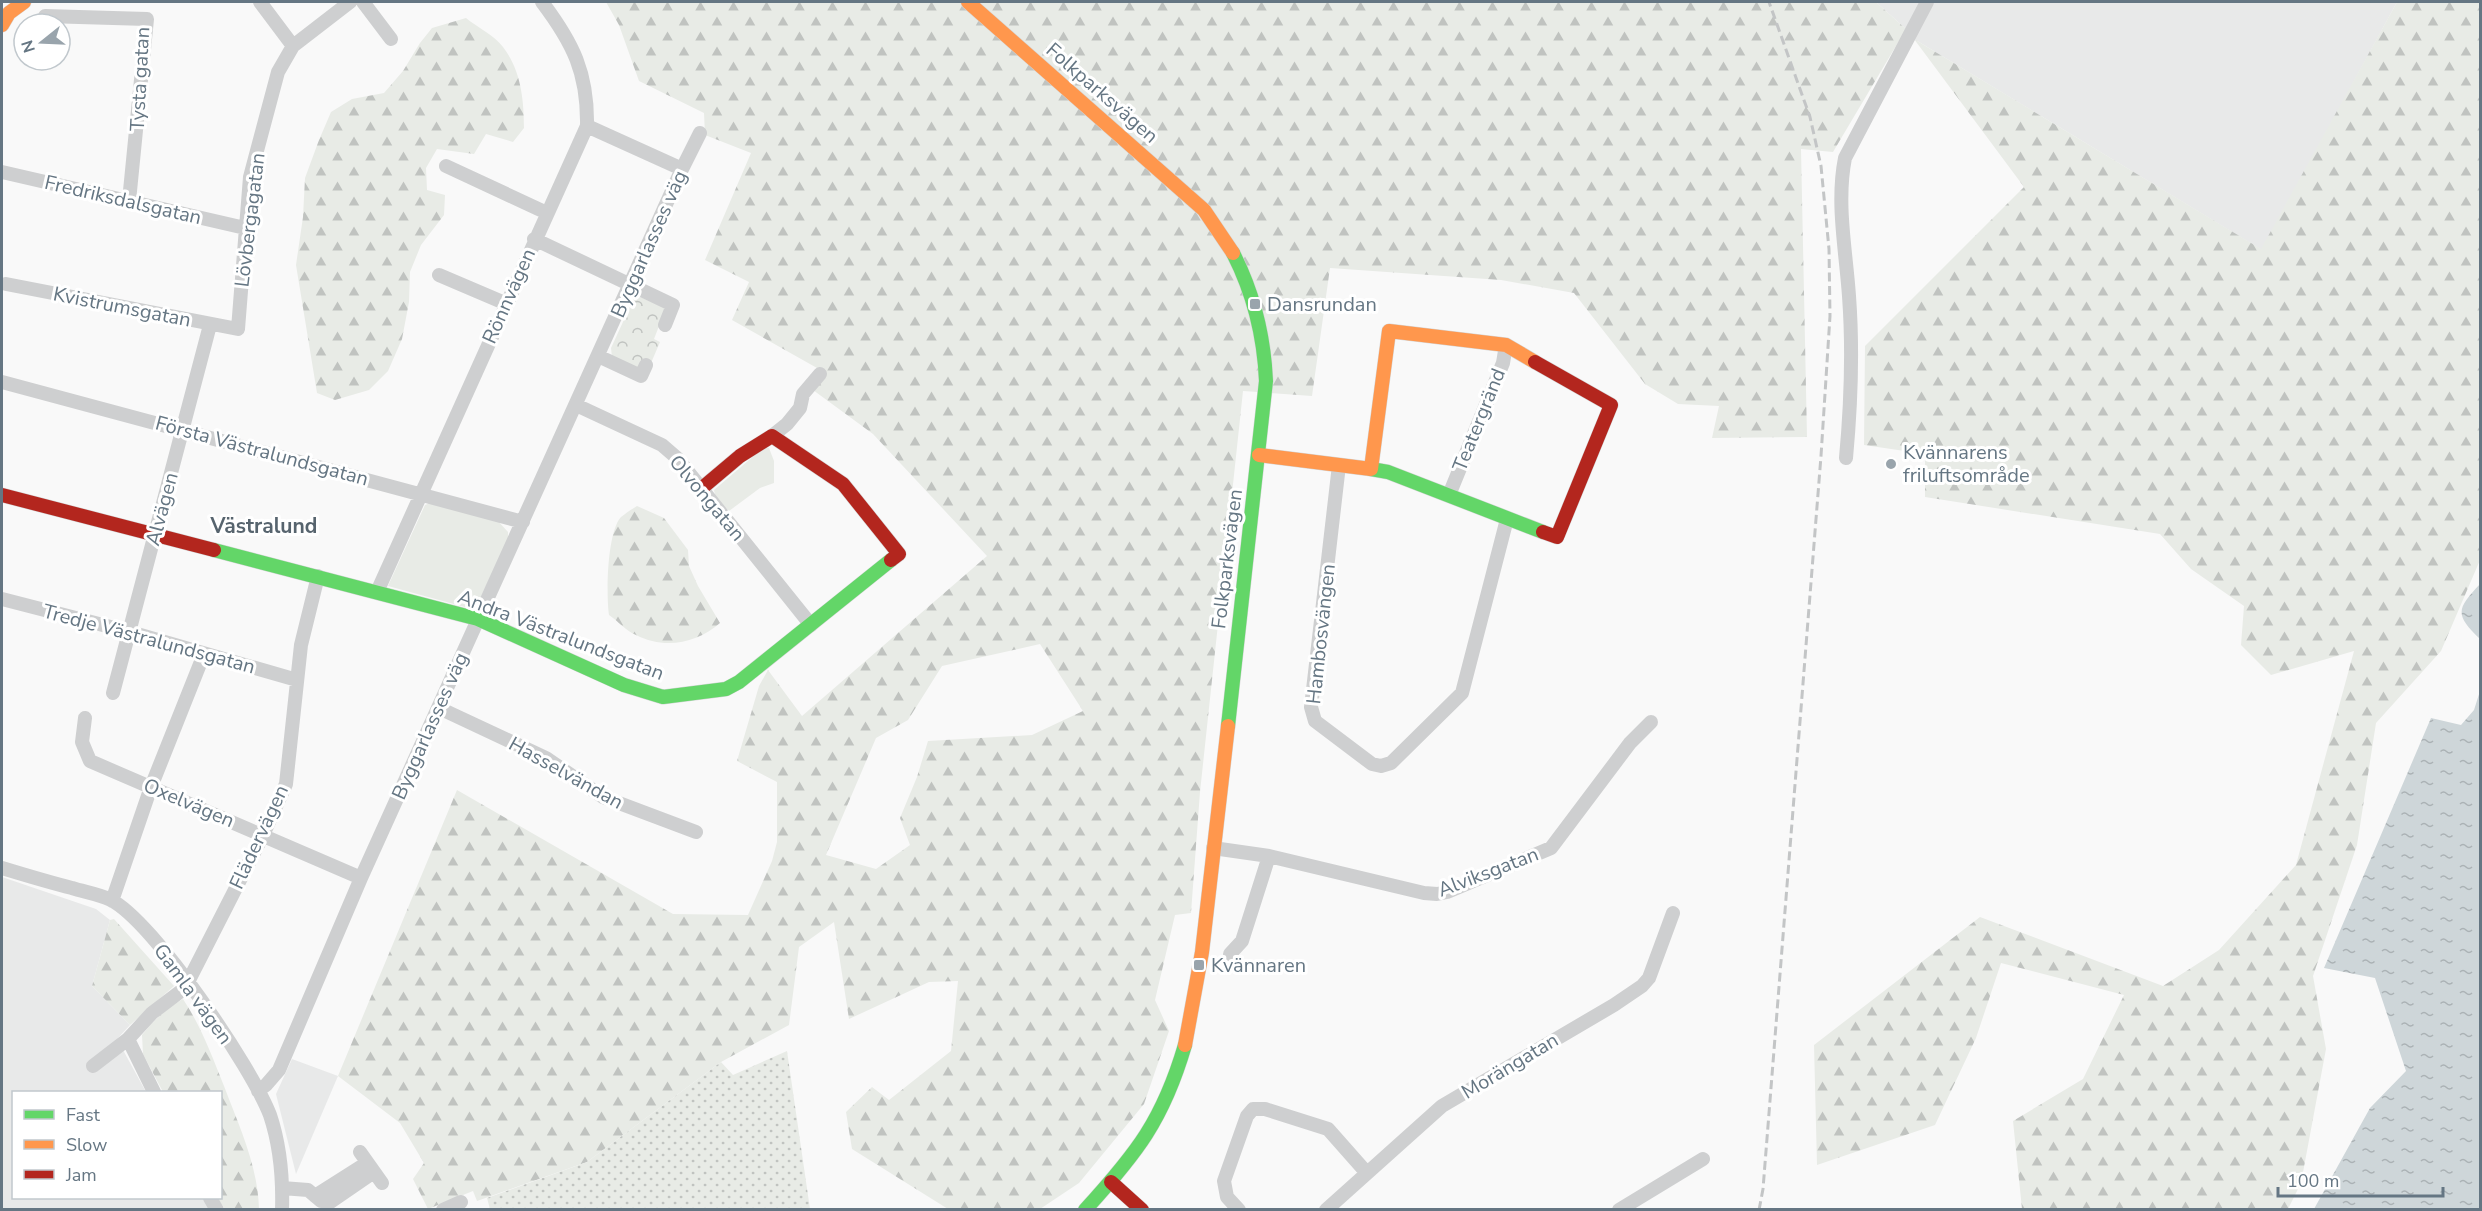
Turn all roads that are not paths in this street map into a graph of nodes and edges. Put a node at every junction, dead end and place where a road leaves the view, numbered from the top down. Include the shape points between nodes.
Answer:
1 (24, 2) edge
2 (260, 2) edge
3 (350, 2) edge
4 (363, 2) edge
5 (542, 2) edge
6 (968, 2) edge
7 (1927, 2) edge
8 (72, 17) edge
9 (2, 26) edge
10 (391, 39) dead end
11 (293, 46) junction
12 (587, 126) junction
13 (700, 133) dead end
14 (446, 166) dead end
15 (682, 169) junction
16 (2, 172) edge
17 (129, 201) junction
18 (547, 213) junction
19 (245, 228) junction
20 (534, 239) junction
21 (439, 275) dead end
22 (6, 284) dead end
23 (631, 284) junction
24 (507, 304) junction
25 (210, 325) junction
26 (665, 325) dead end
27 (238, 329) joint
28 (1506, 345) junction
29 (598, 356) junction
30 (646, 365) dead end
31 (820, 374) dead end
32 (2, 382) edge
33 (576, 405) junction
34 (182, 430) junction
35 (772, 436) junction
36 (1259, 455) junction
37 (1846, 458) dead end
38 (1339, 465) junction
39 (1371, 469) junction
40 (702, 488) junction
41 (422, 494) junction
42 (2, 495) edge
43 (1449, 495) junction
44 (1507, 519) junction
45 (523, 522) junction
46 (155, 535) junction
47 (318, 576) junction
48 (377, 592) junction
49 (2, 599) edge
50 (478, 619) junction
51 (811, 626) junction
52 (130, 632) junction
53 (204, 654) junction
54 (297, 680) junction
55 (113, 693) dead end
56 (439, 708) junction
57 (85, 718) dead end
58 (1651, 722) dead end
59 (151, 787) junction
60 (696, 832) dead end
61 (263, 835) junction
62 (1213, 848) junction
63 (1269, 856) junction
64 (2, 868) edge
65 (361, 878) junction
66 (112, 901) junction
67 (1673, 913) dead end
68 (1230, 954) dead end
69 (188, 982) junction
70 (128, 1039) junction
71 (93, 1066) dead end
72 (154, 1091) edge
73 (258, 1091) junction
74 (1703, 1159) dead end
75 (1366, 1172) junction
76 (1111, 1182) junction
77 (282, 1188) junction
78 (315, 1196) junction
79 (461, 1202) dead end
80 (329, 1207) edge
81 (282, 1209) edge
82 (442, 1209) edge
83 (1085, 1209) edge
84 (1142, 1209) edge
85 (1239, 1209) edge
86 (1326, 1209) edge
87 (1619, 1209) edge

1 - 9 street via 9,13
2 - 11 street
3 - 11 street, Lövbergagatan
4 - 10 street
5 - 12 street, Rönnvägen via 573,47 584,76
6 - 36 street, Folkparksvägen via 1185,192 1223,235 1249,284 1265,349
7 - 37 street via 1845,158 1841,179 1852,399
8 - 17 street, Tysta gatan via 147,19
11 - 19 street, Lövbergagatan via 278,72 263,127 250,177
12 - 15 street
12 - 18 street, Rönnvägen
13 - 15 street, Byggarlasses väg
14 - 18 street
15 - 23 street, Byggarlasses väg
16 - 17 street, Fredriksdalsgatan
17 - 19 street, Fredriksdalsgatan
18 - 20 street, Rönnvägen
19 - 27 street, Lövbergagatan
20 - 23 street
20 - 24 street, Rönnvägen
21 - 24 street
22 - 25 street, Kvistrumsgatan
23 - 26 street via 673,305
23 - 29 street, Byggarlasses väg
24 - 41 street, Rönnvägen
25 - 27 street, Kvistrumsgatan
25 - 34 street, Alvägen
28 - 39 street via 1389,331
28 - 43 street, Teatergränd via 1503,363
28 - 44 street via 1611,405 1557,537
29 - 30 street via 641,376
29 - 33 street, Byggarlasses väg
31 - 35 street via 803,394 800,408
32 - 34 street, Första Västralundsgatan
33 - 40 street, Olvongatan via 662,445
33 - 45 street, Byggarlasses väg
34 - 41 street, Första Västralundsgatan
34 - 46 street, Alvägen
35 - 40 street via 740,456
35 - 51 street, Andra Västralundsgatan via 843,484 899,554
36 - 38 street
36 - 62 street, Folkparksvägen
38 - 39 street
38 - 44 street, Hambosvängen via 1311,707 1315,721 1372,764 1391,763 1462,693
39 - 43 street
40 - 51 street, Olvongatan
41 - 45 street, Första Västralundsgatan
41 - 48 street, Rönnvägen
42 - 46 street, Andra Västralundsgatan
43 - 44 street
45 - 50 street, Byggarlasses väg
46 - 47 street, Andra Västralundsgatan
46 - 52 street, Alvägen
47 - 48 street, Andra Västralundsgatan
47 - 54 street, Flädervägen via 301,645
48 - 50 street, Andra Västralundsgatan
49 - 52 street, Tredje Västralundsgatan
50 - 51 street, Andra Västralundsgatan via 582,668 663,697 726,689
50 - 56 street, Byggarlasses väg
52 - 53 street, Tredje Västralundsgatan
52 - 55 street, Alvägen
53 - 54 street, Tredje Västralundsgatan
53 - 59 street
54 - 61 street, Flädervägen via 286,784
56 - 60 street, Hasselvändan via 546,758 603,797
56 - 65 street, Byggarlasses väg
57 - 59 street, Oxelvägen via 82,742 90,761
58 - 63 street, Alviksgatan via 1630,743 1551,848 1448,892 1424,893
59 - 61 street, Oxelvägen
59 - 66 street
61 - 65 street, Oxelvägen
61 - 69 street, Flädervägen
62 - 63 street, Alviksgatan
62 - 76 street, Folkparksvägen via 1184,1054 1150,1132
63 - 68 street via 1242,940
64 - 66 street, Gamla vägen
65 - 73 street, Byggarlasses väg via 279,1070
66 - 69 street, Gamla vägen via 143,928
67 - 75 street, Morängatan via 1649,978 1642,986 1442,1106
69 - 70 street
69 - 73 street, Gamla vägen
70 - 71 street
70 - 72 street
73 - 77 street, Gamla vägen via 276,1138
74 - 87 street
75 - 85 street via 1328,1129 1265,1109 1253,1109 1224,1181 1227,1197
75 - 86 street, Morängatan
76 - 83 street, Folkparksvägen
76 - 84 street
77 - 78 street via 308,1190
77 - 81 street, Gamla vägen
78 - 80 street
78 - 80 street via 371,1168
79 - 82 street

